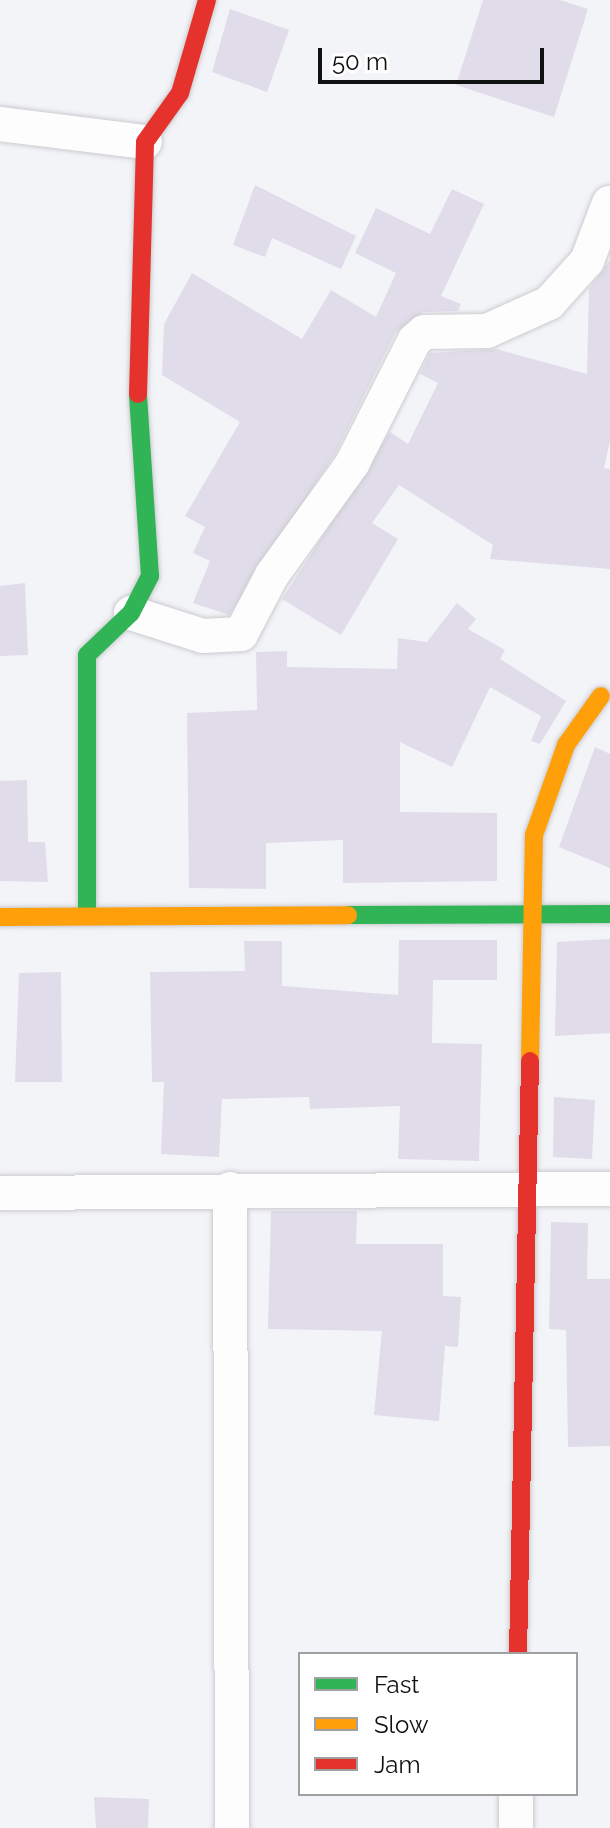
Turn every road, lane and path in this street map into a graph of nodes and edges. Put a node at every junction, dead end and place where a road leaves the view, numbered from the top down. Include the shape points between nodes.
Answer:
1 (207, 0) edge
2 (0, 124) edge
3 (145, 142) junction
4 (609, 203) edge
5 (131, 613) junction
6 (601, 696) dead end
7 (529, 913) junction
8 (610, 914) edge
9 (87, 915) junction
10 (0, 917) edge
11 (522, 1188) junction
12 (230, 1189) junction
13 (610, 1189) edge
14 (0, 1193) edge
15 (518, 1652) edge
16 (516, 1796) edge
17 (232, 1828) edge
18 (516, 1828) edge

1 - 3 street via 180,93
2 - 3 street
3 - 5 street via 137,378 150,576
4 - 5 street via 587,261 549,303 487,331 424,332 414,341 366,441 272,575 257,615 241,634 203,636
5 - 9 street via 87,655 82,689
6 - 7 street via 566,745 544,807
7 - 8 street
7 - 9 street
7 - 11 street
9 - 10 street
11 - 12 street
11 - 13 street
11 - 15 street
12 - 14 street
12 - 17 street
16 - 18 street

